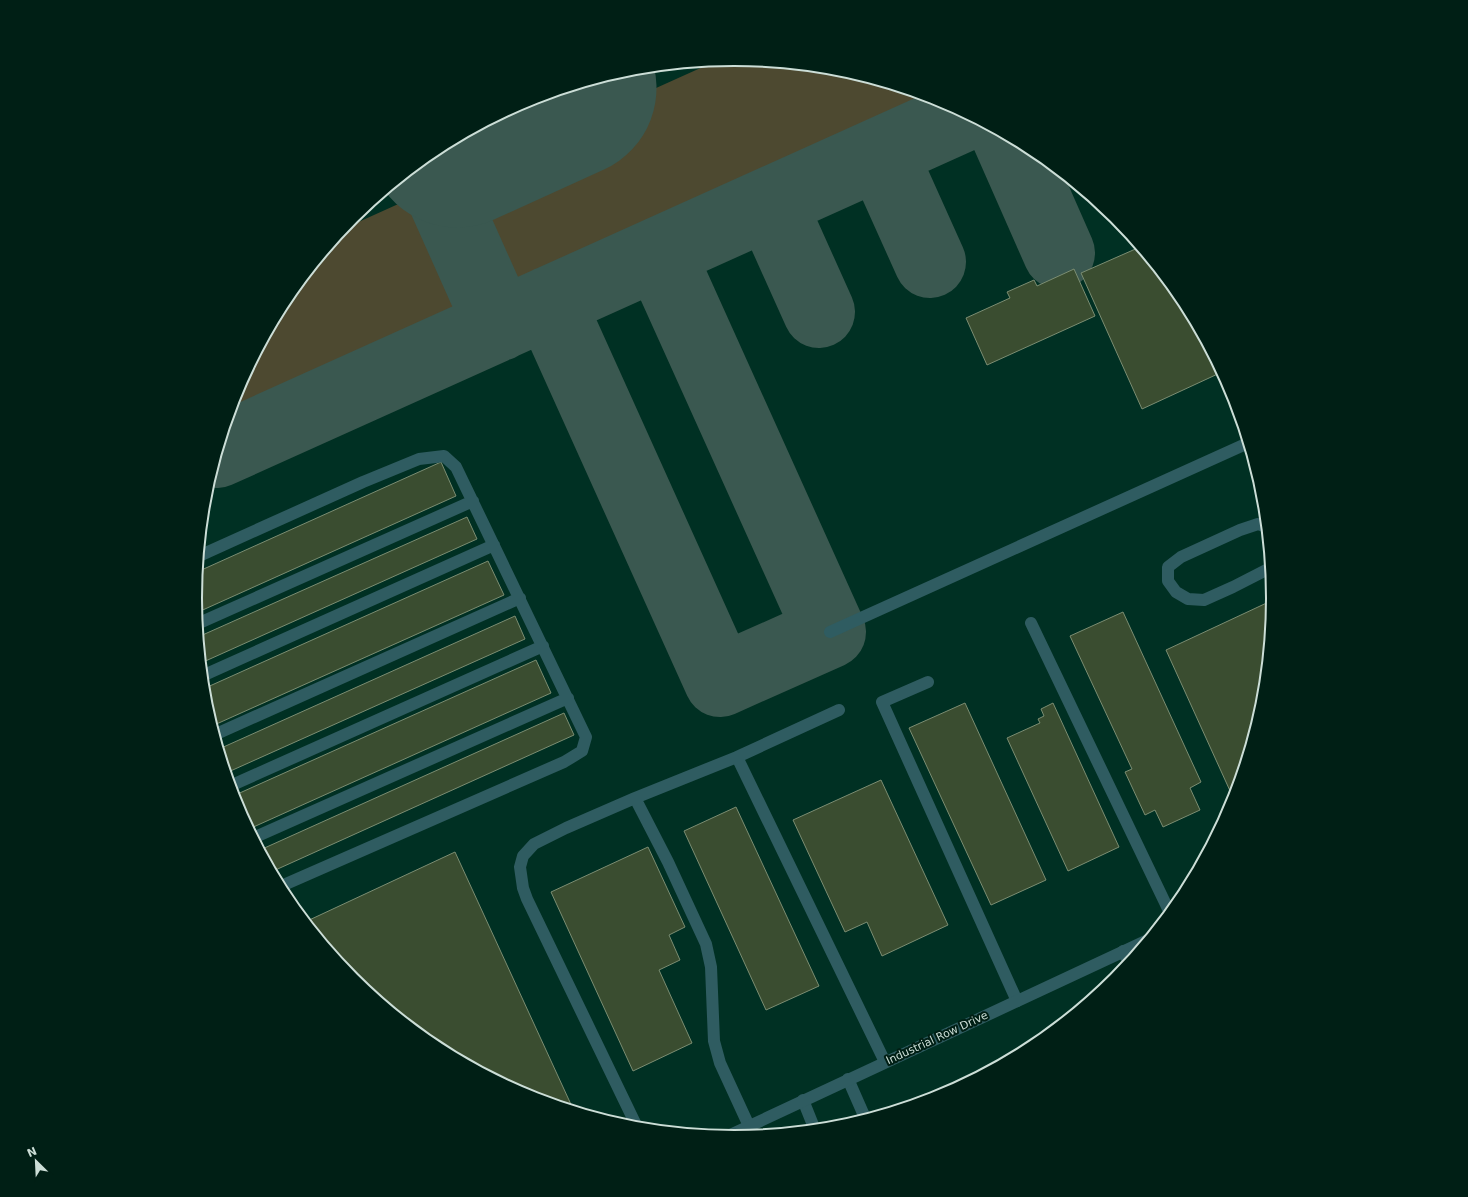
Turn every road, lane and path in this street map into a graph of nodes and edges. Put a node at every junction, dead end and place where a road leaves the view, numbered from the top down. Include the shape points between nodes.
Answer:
1 (1243, 445) edge
2 (473, 500) junction
3 (1261, 525) edge
4 (494, 545) junction
5 (204, 554) edge
6 (1265, 570) edge
7 (520, 598) junction
8 (203, 621) edge
9 (1031, 623) dead end
10 (830, 632) dead end
11 (543, 646) junction
12 (207, 674) edge
13 (928, 682) dead end
14 (568, 698) junction
15 (839, 710) dead end
16 (219, 733) edge
17 (737, 757) junction
18 (235, 784) edge
19 (635, 798) junction
20 (257, 836) edge
21 (285, 884) edge
22 (1167, 908) edge
23 (1139, 944) edge
24 (1123, 951) junction
25 (1127, 958) edge
26 (1017, 1000) junction
27 (885, 1062) junction
28 (848, 1079) junction
29 (803, 1100) junction
30 (864, 1115) edge
31 (634, 1122) edge
32 (813, 1125) edge
33 (749, 1126) junction
34 (739, 1131) edge

1 - 10 street
2 - 4 street
2 - 5 street via 456,467 444,456 418,459
2 - 8 street
3 - 6 street via 1240,530 1181,557 1168,568 1168,581 1176,592 1188,599 1204,600
4 - 7 street
4 - 12 street
7 - 11 street
7 - 16 street
9 - 22 street
11 - 14 street
11 - 18 street
13 - 26 street via 882,702
14 - 20 street
14 - 21 street via 586,737 582,751 564,762
15 - 17 street
17 - 19 street
17 - 27 street
19 - 31 street via 536,842 523,856 520,867 527,898
19 - 33 street via 706,944 711,967 714,1041 720,1063
23 - 24 street, Industrial Row Drive
24 - 25 street
24 - 26 street, Industrial Row Drive
26 - 27 street, Industrial Row Drive
27 - 28 street, Industrial Row Drive
28 - 29 street, Industrial Row Drive
28 - 30 street
29 - 32 street
29 - 33 street, Industrial Row Drive
33 - 34 street, Industrial Row Drive

